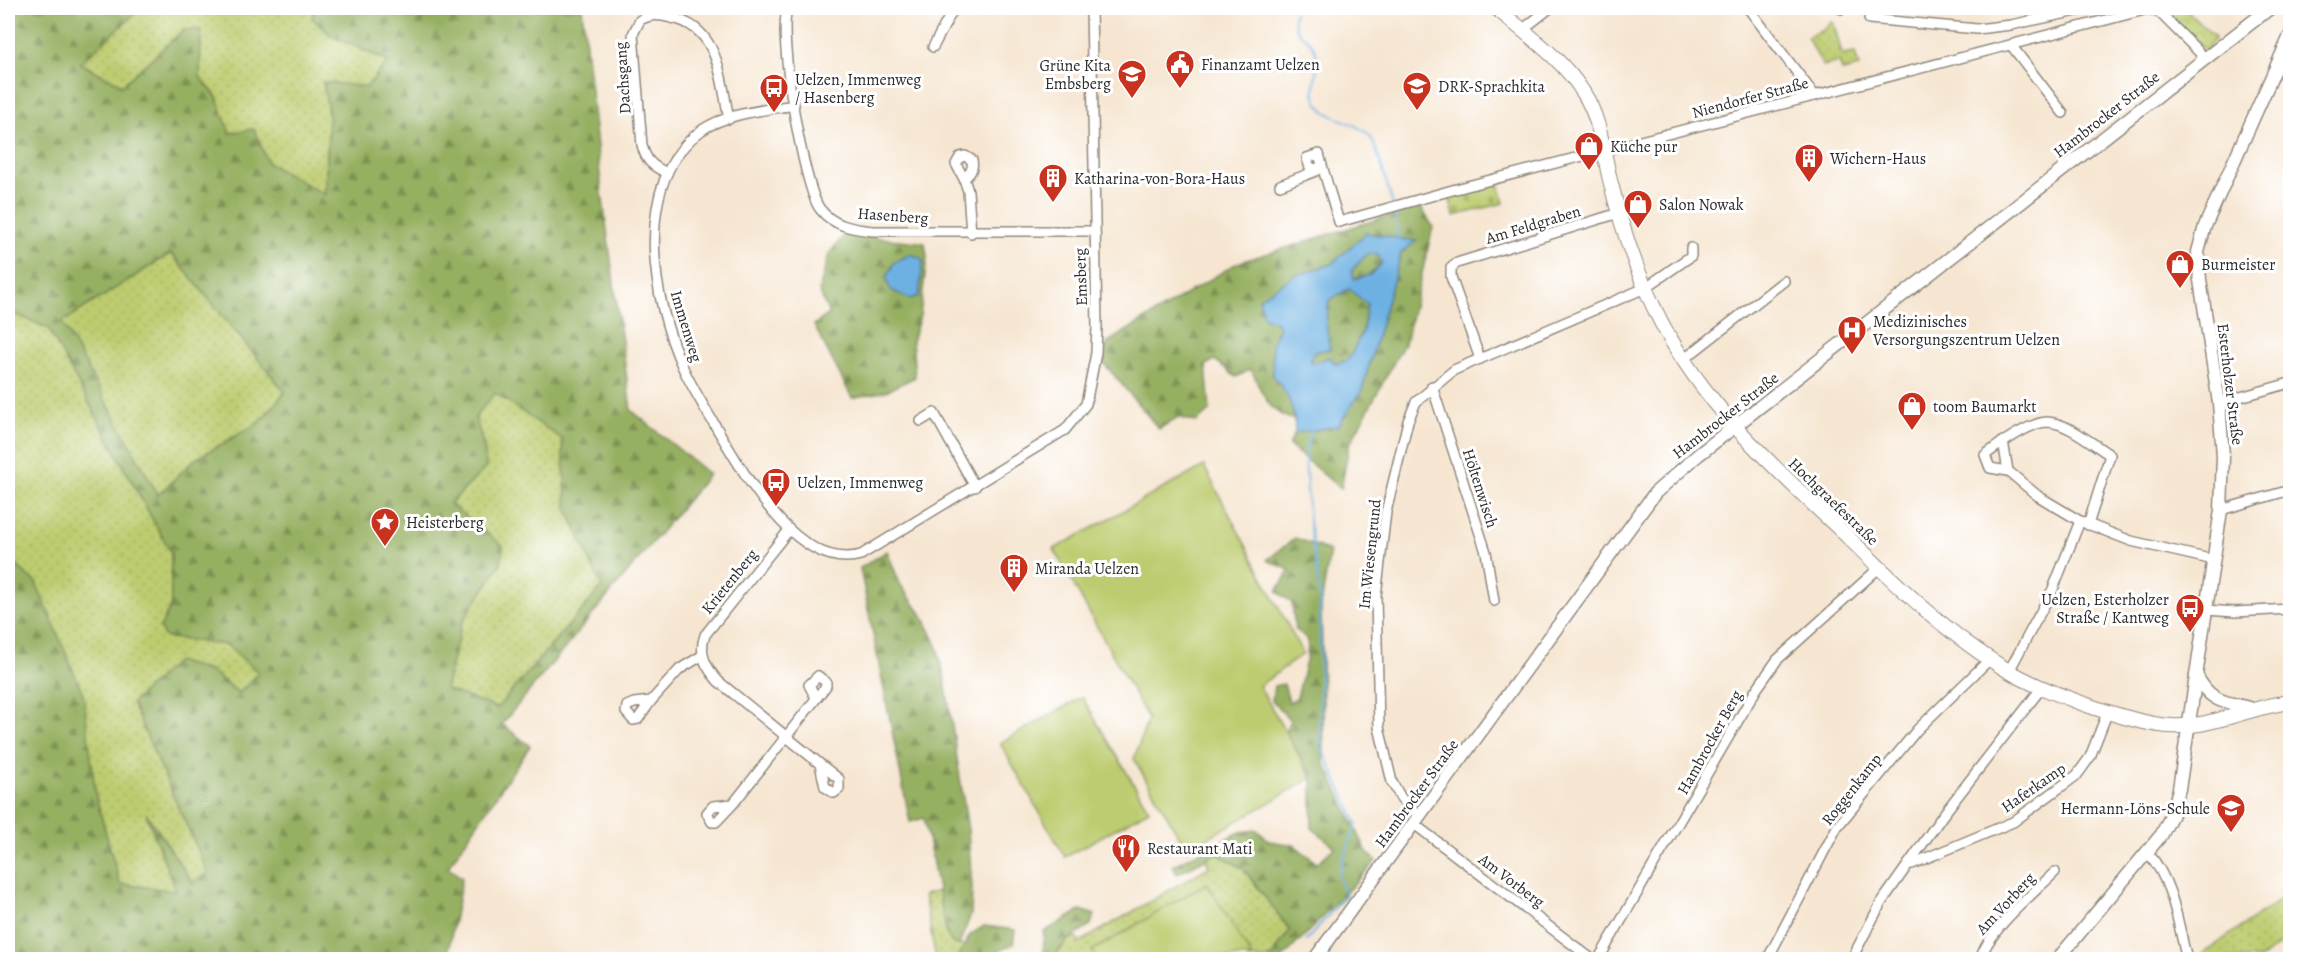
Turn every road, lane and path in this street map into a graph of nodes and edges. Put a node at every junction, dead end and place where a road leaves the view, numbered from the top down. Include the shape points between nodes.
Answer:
1 (788, 8) edge
2 (954, 8) edge
3 (1091, 8) edge
4 (1496, 8) edge
5 (1551, 8) edge
6 (1748, 8) edge
7 (2091, 8) edge
8 (2270, 8) edge
9 (2157, 10) edge
10 (1869, 19) dead end
11 (1522, 30) junction
12 (2290, 36) edge
13 (2011, 45) junction
14 (933, 47) dead end
15 (2205, 58) junction
16 (1815, 96) junction
17 (794, 105) junction
18 (2063, 112) dead end
19 (729, 118) junction
20 (1604, 151) junction
21 (667, 174) junction
22 (964, 179) dead end
23 (1280, 185) dead end
24 (1619, 213) junction
25 (1093, 231) junction
26 (971, 233) junction
27 (1691, 248) dead end
28 (1784, 281) dead end
29 (1645, 288) junction
30 (1480, 358) junction
31 (1683, 360) junction
32 (2290, 383) edge
33 (1432, 386) junction
34 (2219, 403) junction
35 (921, 421) dead end
36 (1734, 427) junction
37 (2003, 441) junction
38 (2008, 471) junction
39 (975, 487) junction
40 (2290, 490) edge
41 (2221, 510) junction
42 (2084, 523) junction
43 (789, 530) junction
44 (861, 555) joint
45 (2214, 560) junction
46 (1880, 567) junction
47 (1494, 601) dead end
48 (2290, 609) edge
49 (2206, 610) junction
50 (703, 655) junction
51 (1990, 659) junction
52 (2009, 671) junction
53 (2196, 675) junction
54 (2043, 686) junction
55 (816, 698) dead end
56 (651, 701) dead end
57 (2290, 702) edge
58 (2250, 708) junction
59 (2108, 711) junction
60 (2188, 726) junction
61 (787, 738) junction
62 (820, 764) dead end
63 (733, 804) dead end
64 (1417, 820) junction
65 (2148, 853) junction
66 (1908, 867) junction
67 (2055, 872) dead end
68 (1983, 959) edge
69 (1314, 960) edge
70 (1593, 960) edge
71 (1599, 960) edge
72 (1767, 960) edge
73 (1851, 960) edge
74 (2057, 960) edge
75 (2187, 960) edge

1 - 17 street, Hasenberg via 785,37
2 - 14 street
3 - 25 street, Emsberg
4 - 11 main road, Hochgraefestraße
5 - 11 street
6 - 16 street
7 - 10 street via 1977,28
8 - 15 street, Hambrocker Straße
9 - 13 street, Niendorfer Straße via 2148,9
9 - 15 street, Niendorfer Straße
11 - 20 main road, Hochgraefestraße via 1563,66 1585,94
12 - 34 street, Esterholzer Straße via 2205,226 2198,252
13 - 16 street, Niendorfer Straße
13 - 18 street
15 - 36 street, Hambrocker Straße
16 - 20 street, Niendorfer Straße
17 - 19 street, Immenweg
17 - 26 street, Hasenberg via 810,190 815,203 829,218 857,230
19 - 21 street, Immenweg via 690,140
19 - 21 street, Dachsgang via 716,54 707,38 680,19 655,15 640,20 633,34 642,145 646,158
20 - 23 street, Niendorfer Straße via 1339,222 1320,170
20 - 24 main road, Hochgraefestraße
21 - 43 street, Immenweg via 654,219 655,253 663,309 674,345 694,389 753,489
22 - 26 street
24 - 29 main road, Hochgraefestraße
24 - 30 street, Am Feldgraben via 1451,268
25 - 26 street, Hasenberg
25 - 39 street, Emsberg via 1096,343 1086,404 1065,430
27 - 29 street, Im Wiesengrund via 1691,256
28 - 31 street
29 - 30 street, Im Wiesengrund
29 - 31 main road, Hochgraefestraße
30 - 33 street, Im Wiesengrund
31 - 36 main road, Hochgraefestraße
32 - 34 street
33 - 47 street, Höltenwisch via 1486,552
33 - 64 street, Im Wiesengrund via 1416,402 1408,421 1386,512 1376,596 1379,727 1392,782
34 - 41 street, Esterholzer Straße via 2223,456
35 - 39 street via 934,413
36 - 46 main road, Hochgraefestraße
36 - 64 street, Hambrocker Straße via 1655,493
37 - 38 street
37 - 38 street via 1985,455 1990,468
37 - 42 street via 2046,422 2065,427 2110,455
38 - 42 street via 2038,496
39 - 44 street, Emsberg
40 - 41 street
41 - 45 street, Esterholzer Straße
42 - 45 street via 2164,551
42 - 52 street
43 - 44 street, Immenweg via 840,558
43 - 50 street, Krietenberg via 705,635
45 - 49 street, Esterholzer Straße
46 - 51 main road, Hochgraefestraße via 1945,626
46 - 71 street, Hambrocker Berg via 1777,660 1761,682
48 - 49 street
49 - 53 street, Esterholzer Straße
50 - 56 street via 680,669
50 - 61 street via 706,667 718,681
51 - 52 main road, Hochgraefestraße
51 - 72 street, Roggenkamp via 1917,730 1837,827
52 - 54 main road, Hochgraefestraße
53 - 58 street via 2214,698
53 - 60 street, Esterholzer Straße
54 - 59 main road, Hochgraefestraße
54 - 66 street, Haferkamp via 1943,815
55 - 61 street
57 - 58 main road, Hochgraefestraße
58 - 60 main road, Hochgraefestraße
59 - 60 main road, Hochgraefestraße via 2162,726
59 - 66 street, Haferkamp via 2090,757 2077,775 2013,822 1917,859
60 - 65 street, Esterholzer Straße via 2172,814
61 - 62 street
61 - 63 street
64 - 69 street, Hambrocker Straße
64 - 70 street, Am Vorberg
65 - 74 street, Esterholzer Straße
65 - 75 street via 2169,889
66 - 73 street, Haferkamp via 1881,903
67 - 68 street, Am Vorberg via 2005,922 1984,949

